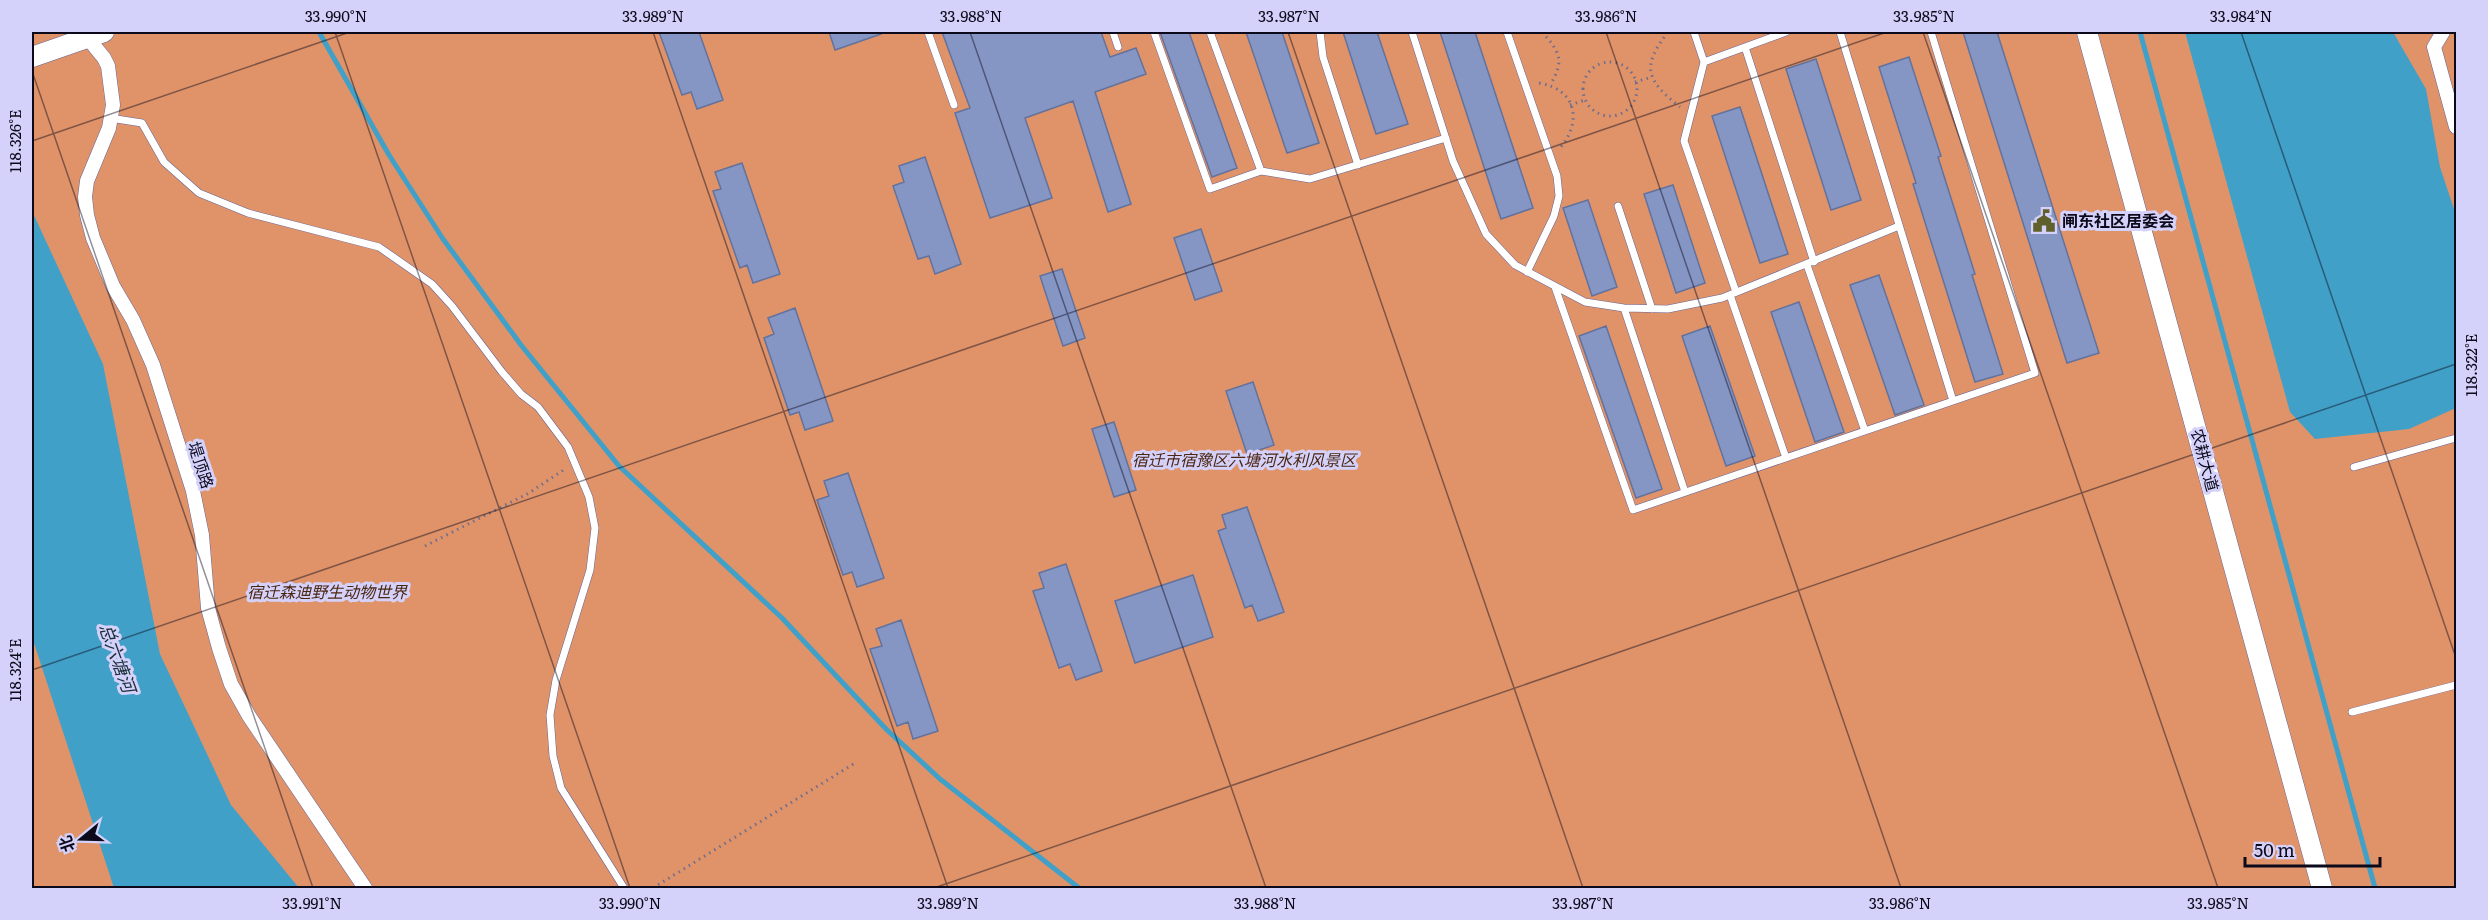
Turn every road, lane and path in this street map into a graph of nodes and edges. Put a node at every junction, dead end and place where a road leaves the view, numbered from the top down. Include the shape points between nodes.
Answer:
1 (928, 32) edge
2 (1113, 32) edge
3 (1154, 32) edge
4 (1210, 32) edge
5 (1320, 32) edge
6 (1412, 32) edge
7 (1507, 32) edge
8 (1542, 32) edge
9 (1668, 32) edge
10 (1694, 32) edge
11 (1783, 32) edge
12 (1840, 32) edge
13 (1930, 32) edge
14 (2088, 32) edge
15 (2443, 32) edge
16 (90, 33) edge
17 (1118, 47) dead end
18 (1744, 47) junction
19 (32, 57) edge
20 (1704, 62) junction
21 (1652, 77) junction
22 (1524, 81) junction
23 (1635, 82) junction
24 (1550, 85) junction
25 (1585, 100) junction
26 (954, 105) dead end
27 (1570, 105) junction
28 (1690, 116) junction
29 (110, 118) junction
30 (2457, 127) edge
31 (1446, 138) junction
32 (1551, 159) junction
33 (1358, 165) junction
34 (1261, 171) junction
35 (1618, 206) dead end
36 (1899, 226) junction
37 (1810, 264) junction
38 (1527, 272) junction
39 (1555, 287) junction
40 (1733, 294) junction
41 (1624, 308) junction
42 (1652, 309) junction
43 (1953, 401) junction
44 (1865, 431) junction
45 (2457, 438) edge
46 (1786, 458) junction
47 (574, 463) junction
48 (2354, 467) dead end
49 (1685, 492) junction
50 (425, 546) dead end
51 (2457, 685) edge
52 (2352, 712) dead end
53 (855, 763) dead end
54 (365, 888) edge
55 (624, 888) edge
56 (653, 888) edge
57 (2322, 888) edge

1 - 26 lane
2 - 17 lane
3 - 34 lane via 1210,189
4 - 34 lane
5 - 33 lane via 1323,57
6 - 31 lane
7 - 22 lane
8 - 24 path via 1559,56 1560,70
9 - 21 path via 1652,56
10 - 20 lane
11 - 18 lane
12 - 36 lane
13 - 43 lane via 2035,373
14 - 57 street, 农耕大道
15 - 30 street via 2434,47
16 - 19 street
16 - 29 street, 堤顶路 via 108,66 113,98
18 - 20 lane
18 - 37 lane
20 - 28 lane
21 - 23 path
21 - 28 path via 1668,98
22 - 24 path
22 - 32 lane
23 - 25 path via 1633,104 1618,115 1600,115
23 - 25 path via 1623,66 1598,65 1586,76
24 - 27 path via 1560,89
25 - 27 path
27 - 32 path via 1573,130
28 - 40 lane via 1684,141
29 - 47 lane via 141,123 164,162 199,193 248,213 379,248 432,284 502,372 538,407 568,447
29 - 54 street, 堤顶路 via 87,181 87,215 113,286 153,365 193,491 203,539 208,608 219,648 231,684 249,716
31 - 33 lane
31 - 38 lane via 1486,234 1515,265
32 - 38 lane via 1559,196
33 - 34 lane via 1310,179
35 - 42 lane
36 - 37 lane
36 - 43 lane
37 - 40 lane
37 - 44 lane
38 - 39 lane
39 - 41 lane via 1585,302
39 - 49 lane via 1634,510
40 - 42 lane
40 - 46 lane
41 - 42 lane
41 - 49 lane
43 - 44 lane
44 - 46 lane
45 - 48 lane
46 - 49 lane
47 - 50 path via 529,493
47 - 55 lane via 589,497 595,528 590,570 556,680 550,715 553,756 561,788
51 - 52 lane
53 - 56 path

